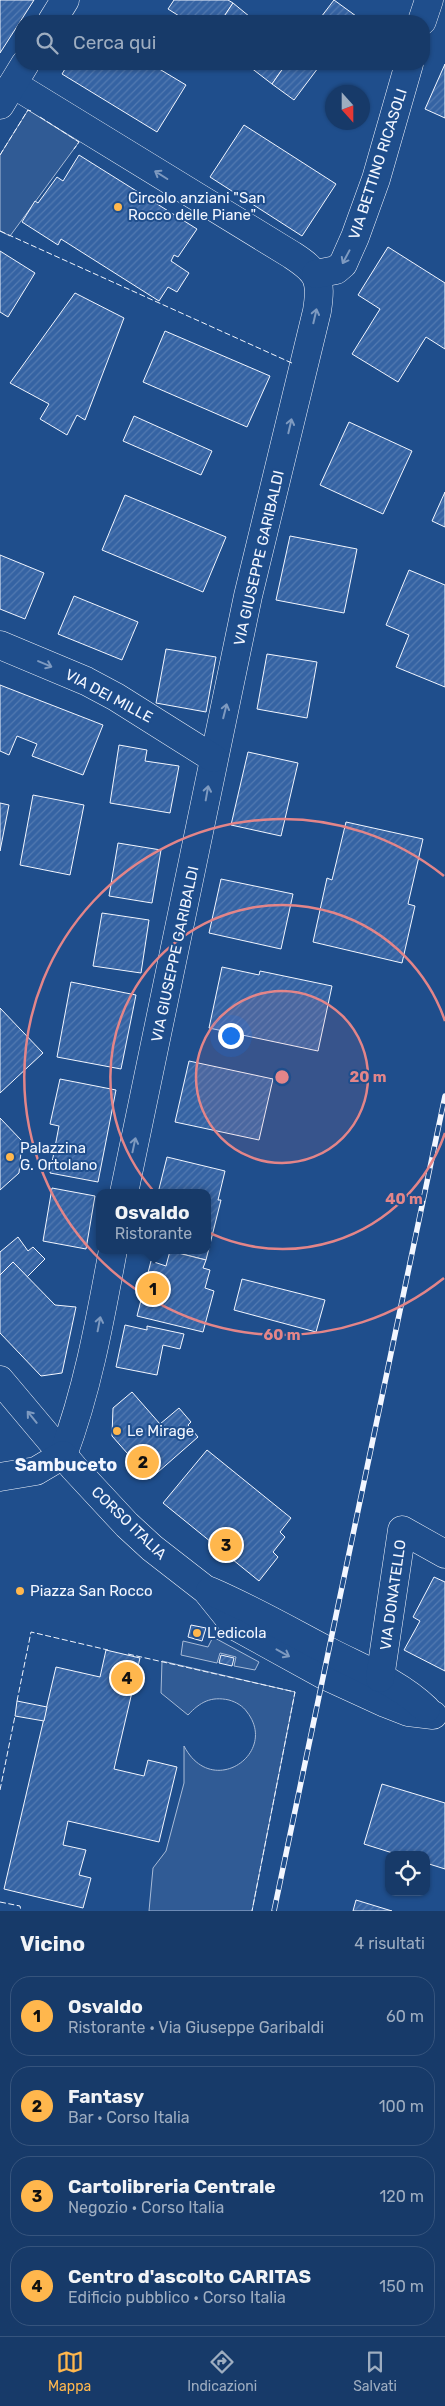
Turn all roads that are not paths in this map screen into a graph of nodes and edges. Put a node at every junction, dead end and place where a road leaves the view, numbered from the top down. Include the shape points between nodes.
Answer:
1 (65, 0) edge
2 (429, 0) edge
3 (56, 15) edge
4 (424, 15) edge
5 (407, 70) edge
6 (13, 84) edge
7 (316, 274) junction
8 (0, 645) edge
9 (213, 758) junction
10 (125, 1189) edge
11 (112, 1254) edge
12 (0, 1380) edge
13 (63, 1455) junction
14 (0, 1477) edge
15 (445, 1554) edge
16 (206, 1590) junction
17 (380, 1678) junction
18 (439, 1719) edge

1 - 3 street
2 - 4 street
5 -> 7 street, VIA BETTINO RICASOLI via 376,179 352,244 343,264 336,270
7 -> 6 street via 292,255
9 -> 7 street, VIA GIUSEPPE GARIBALDI via 316,310 320,286
8 -> 9 street, VIA DEI MILLE via 86,680
10 -> 9 street, VIA GIUSEPPE GARIBALDI
13 -> 11 street via 90,1372
13 -> 12 street, CORSO ITALIA
13 - 14 street via 36,1471
13 - 16 street, CORSO ITALIA via 127,1525
15 - 17 street, VIA DONATELLO via 402,1530
16 - 17 street, CORSO ITALIA via 250,1608
16 -> 18 street, CORSO ITALIA via 235,1626 324,1675 385,1703
17 - 18 street, CORSO ITALIA via 408,1693

